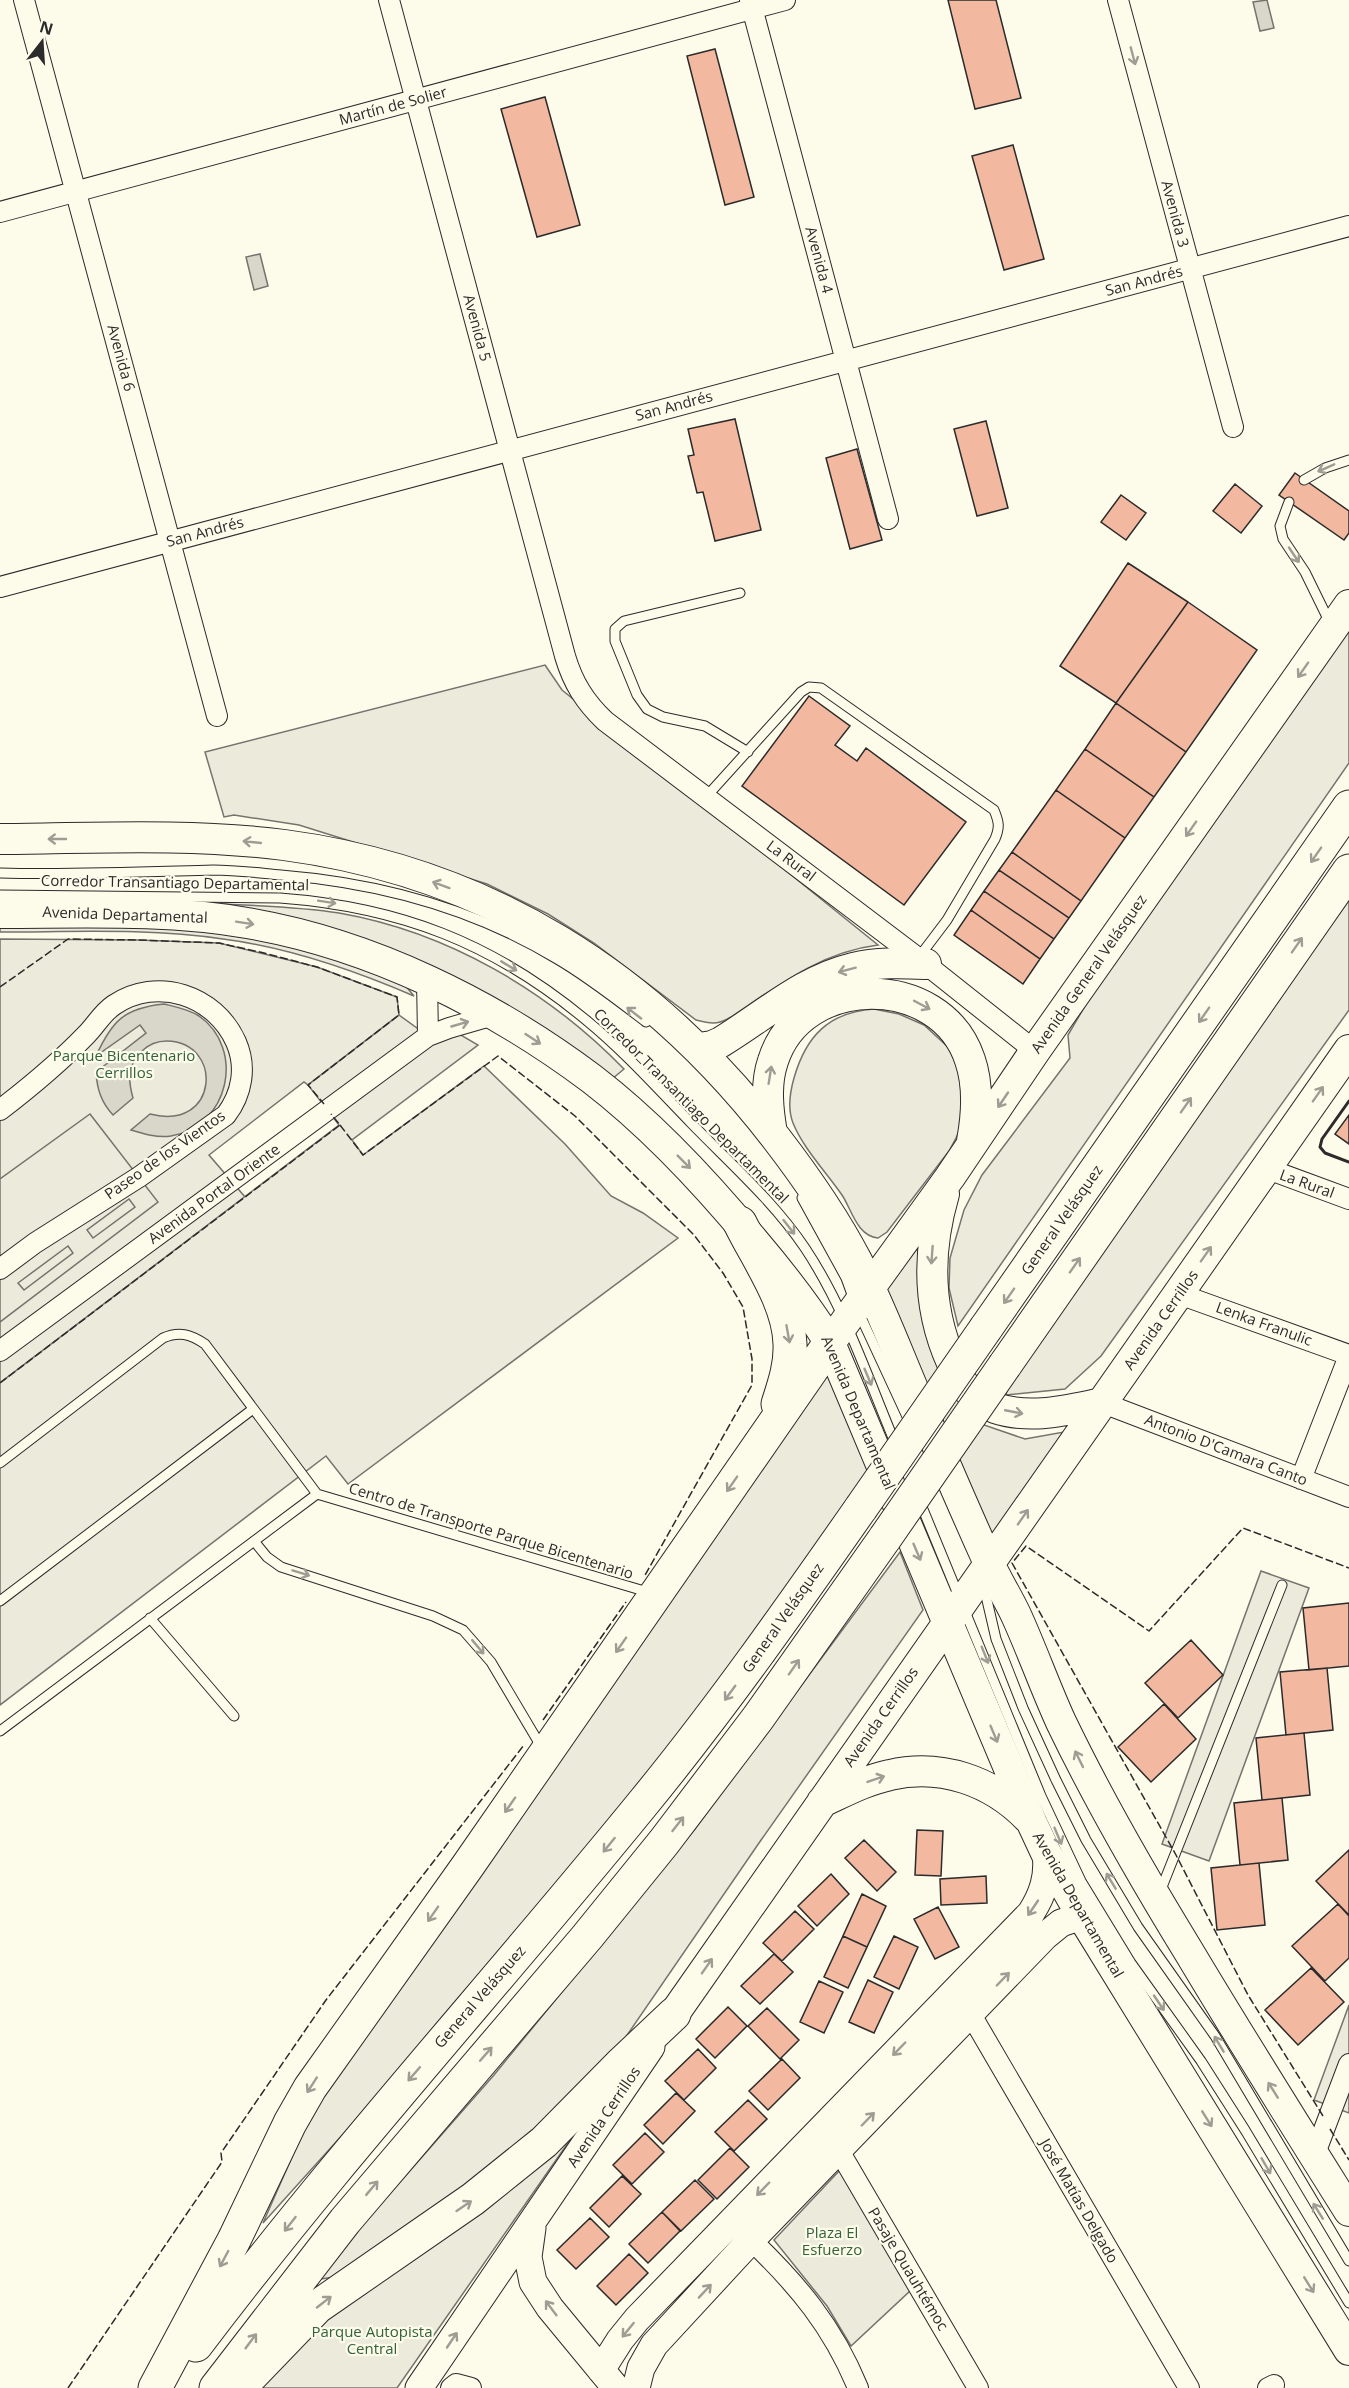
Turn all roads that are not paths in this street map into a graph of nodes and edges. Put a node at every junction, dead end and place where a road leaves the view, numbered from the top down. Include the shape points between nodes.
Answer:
1 (24, 0) edge
2 (389, 0) edge
3 (786, 0) edge
4 (1118, 0) edge
5 (751, 4) edge
6 (416, 100) junction
7 (76, 191) junction
8 (0, 212) edge
9 (1349, 226) edge
10 (1190, 268) junction
11 (846, 361) junction
12 (1233, 428) dead end
13 (510, 450) junction
14 (1349, 460) edge
15 (1304, 480) dead end
16 (1289, 502) dead end
17 (888, 519) dead end
18 (170, 541) junction
19 (0, 586) edge
20 (740, 593) dead end
21 (1341, 616) edge
22 (565, 657) joint
23 (217, 716) dead end
24 (748, 752) junction
25 (706, 797) junction
26 (1349, 807) edge
27 (0, 839) edge
28 (1349, 871) edge
29 (0, 873) edge
30 (0, 895) edge
31 (8, 904) edge
32 (922, 961) junction
33 (427, 980) junction
34 (494, 1015) junction
35 (655, 1030) dead end
36 (428, 1036) junction
37 (699, 1048) junction
38 (1349, 1050) edge
39 (1035, 1051) junction
40 (0, 1110) edge
41 (772, 1133) junction
42 (970, 1147) junction
43 (1265, 1168) junction
44 (950, 1177) junction
45 (794, 1186) dead end
46 (1349, 1199) edge
47 (740, 1224) junction
48 (0, 1269) edge
49 (1179, 1294) junction
50 (850, 1315) junction
51 (0, 1351) edge
52 (1349, 1356) edge
53 (1103, 1403) junction
54 (253, 1409) junction
55 (765, 1436) junction
56 (917, 1437) dead end
57 (927, 1459) dead end
58 (903, 1462) dead end
59 (0, 1463) edge
60 (1301, 1479) junction
61 (937, 1480) dead end
62 (912, 1483) dead end
63 (317, 1494) junction
64 (1349, 1497) edge
65 (254, 1541) junction
66 (982, 1569) junction
67 (1282, 1585) dead end
68 (656, 1595) junction
69 (0, 1600) edge
70 (955, 1612) junction
71 (150, 1618) junction
72 (234, 1716) dead end
73 (0, 1731) edge
74 (545, 1754) junction
75 (822, 1802) junction
76 (1032, 1823) junction
77 (1046, 1853) junction
78 (1157, 1900) junction
79 (1082, 1916) junction
80 (970, 2013) junction
81 (674, 2014) junction
82 (1349, 2064) edge
83 (838, 2149) junction
84 (1314, 2156) junction
85 (1349, 2211) edge
86 (536, 2218) junction
87 (751, 2240) junction
88 (1349, 2261) edge
89 (1349, 2303) edge
90 (1349, 2350) edge
91 (608, 2379) edge
92 (155, 2388) edge
93 (165, 2388) edge
94 (216, 2388) edge
95 (238, 2388) edge
96 (419, 2388) edge
97 (451, 2388) edge
98 (471, 2388) edge
99 (636, 2388) edge
100 (858, 2388) edge
101 (978, 2388) edge
102 (1189, 2388) edge

1 - 7 street, Avenida 6
2 - 6 street, Avenida 5
3 - 5 street, Martín de Solier
4 -> 10 street, Avenida 3
5 - 6 street, Martín de Solier
5 - 11 street, Avenida 4
6 - 7 street, Martín de Solier
6 - 13 street, Avenida 5
7 - 8 street, Martín de Solier
7 - 18 street, Avenida 6
9 - 10 street, San Andrés
10 - 11 street, San Andrés
10 - 12 street, Avenida 3
11 - 13 street, San Andrés
11 - 17 street, Avenida 4
13 - 18 street, San Andrés
13 - 22 street, Avenida 5
14 -> 15 lane
16 -> 21 lane via 1280,526 1283,539
18 - 19 street, San Andrés
18 - 23 street, Avenida 6
20 - 24 lane via 624,621 615,629 615,641 637,696 647,709 663,717 705,726
21 -> 39 main road, Avenida General Velásquez
22 - 25 street, La Rural via 576,685 593,710
24 - 25 lane
24 - 32 lane via 801,692 809,687 821,688 994,810 999,822 995,839
25 - 32 street, La Rural
26 -> 93 highway, General Velásquez, bridge via 749,1666 572,1890 330,2174
37 -> 27 main road, Avenida Departamental via 636,993 558,939 506,911 400,871 322,851 244,841
94 -> 28 highway, bridge via 345,2221 587,1937 753,1726
35 -> 29 lane via 532,944 470,916 377,888 300,876 226,871
30 - 31 lane, Corredor Transantiago Departamental
31 -> 33 main road, Avenida Departamental via 103,913 175,914 249,923 328,943
31 -> 50 lane, Corredor Transantiago Departamental via 280,898 316,901 390,914 484,951 586,1020 741,1173 804,1246
32 -> 37 main road via 874,964 836,973 785,999 721,1042
32 - 39 street, La Rural
33 - 34 main road, Avenida Departamental
33 - 36 street
36 -> 34 street, Avenida Portal Oriente
34 -> 47 main road, Avenida Departamental via 594,1080 679,1157
36 - 51 street, Avenida Portal Oriente
37 - 41 main road, Avenida Departamental
43 -> 38 main road, Avenida Cerrillos
39 -> 42 main road, Avenida General Velásquez
40 - 48 street, Paseo de los Vientos via 78,1042 113,1005 145,992 179,993 208,1006 229,1028 240,1059 240,1088 226,1114
41 -> 42 main road via 770,1071 789,1032 802,1018 828,1002 882,992 912,999 934,1011 964,1046 974,1073 976,1094
41 - 50 main road, Avenida Departamental via 821,1199 856,1260
42 - 44 main road, Avenida General Velásquez
43 - 46 street, La Rural
49 -> 43 main road, Avenida Cerrillos
44 - 50 main road, Avenida General Velásquez
44 -> 53 main road via 933,1243 931,1282 939,1331 958,1376 981,1401 1013,1413 1040,1414
45 - 50 lane via 846,1278
47 - 50 main road, Avenida Departamental via 808,1309
47 -> 55 highway via 775,1291 790,1343 782,1392
49 - 52 street, Lenka Franulic
49 - 53 main road, Avenida Cerrillos
50 - 55 highway
50 - 56 lane
50 -> 58 lane
50 - 66 main road, Avenida Departamental
50 -> 70 main road, Avenida Departamental
52 - 60 street
53 - 60 street, Antonio D'Camara Canto
66 -> 53 main road, Avenida Cerrillos
54 - 59 lane via 205,1344 195,1337 174,1333
54 - 63 lane
54 - 69 lane
55 -> 68 highway
57 - 61 lane
60 - 64 street, Antonio D'Camara Canto
62 - 70 lane
63 - 65 lane
63 - 68 lane, Centro de Transporte Parque Bicentenario
65 - 71 lane
65 -> 74 lane via 281,1567 433,1616 463,1630 491,1662
66 - 70 main road, Avenida Cerrillos
78 -> 66 main road, Avenida Departamental via 1059,1718 1016,1615
88 -> 66 lane via 1215,2036 1138,1927 1086,1840 1023,1708 996,1638
67 - 78 lane
68 -> 74 highway
70 - 75 main road, Avenida Cerrillos
70 -> 76 main road, Avenida Departamental
70 -> 89 lane via 1081,1881 1131,1963 1245,2130
71 - 72 lane
71 - 73 lane
74 -> 92 highway via 310,2088
75 -> 76 main road via 888,1775 940,1772 990,1788
81 -> 75 main road, Avenida Cerrillos
76 - 77 main road, Avenida Departamental
77 - 79 main road, Avenida Departamental
77 -> 91 street via 1044,1887 1031,1913 637,2319 620,2340
84 -> 78 main road, Avenida Departamental
80 -> 79 street via 1045,1936 1061,1923
79 -> 90 main road, Avenida Departamental
83 -> 80 street
80 - 102 street, José Matías Delgado
81 - 86 street, Avenida Cerrillos
95 -> 81 highway via 317,2307 473,2199 535,2150
82 - 84 street
83 - 87 street
83 - 101 street, Pasaje Quauhtémoc
84 - 85 main road, Avenida Departamental
91 -> 86 street via 533,2282 528,2249
96 -> 86 street, Avenida Cerrillos
99 -> 87 street via 641,2368 654,2345
87 - 100 street via 809,2301
97 - 98 street via 456,2384

